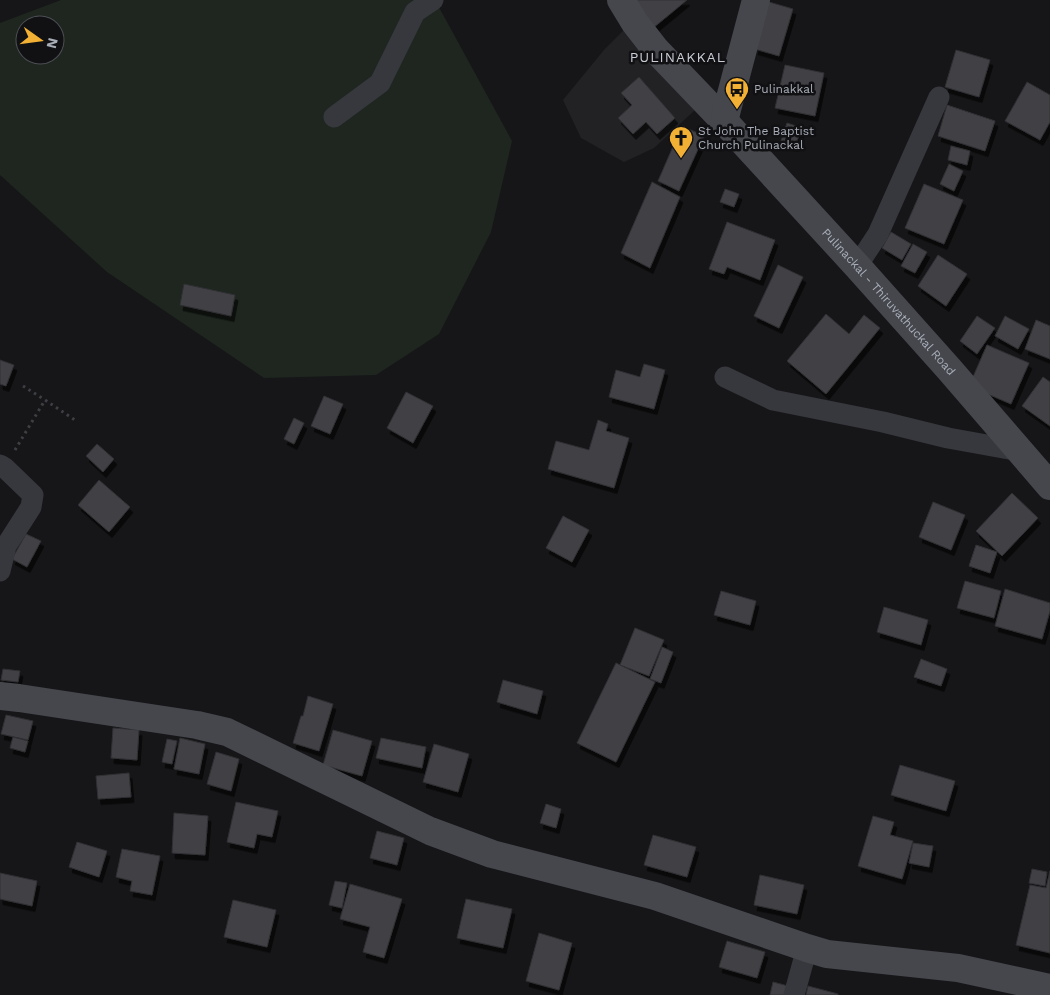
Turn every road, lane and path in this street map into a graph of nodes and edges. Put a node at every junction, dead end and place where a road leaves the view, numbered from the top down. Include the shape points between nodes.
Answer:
1 (433, 0) edge
2 (621, 0) edge
3 (756, 0) edge
4 (939, 97) dead end
5 (334, 117) dead end
6 (724, 121) junction
7 (857, 266) junction
8 (725, 377) dead end
9 (22, 386) dead end
10 (45, 400) junction
11 (75, 420) dead end
12 (1020, 451) junction
13 (2, 467) edge
14 (1050, 486) edge
15 (0, 572) edge
16 (0, 696) edge
17 (807, 948) junction
18 (1050, 988) edge
19 (794, 995) edge

1 - 5 street via 415,12 380,83
2 - 6 street, Pulinackal - Thiruvathuckal Road via 656,50
3 - 6 street
4 - 7 street via 878,234
6 - 7 street, Pulinackal - Thiruvathuckal Road
7 - 12 street, Pulinackal - Thiruvathuckal Road
8 - 12 street via 773,400
9 - 10 path
10 - 11 path
10 - 13 path
12 - 14 street, Pulinackal - Thiruvathuckal Road
13 - 15 street via 32,495 31,507 6,546
16 - 17 street via 197,724 228,732 430,830 492,854 656,896
17 - 18 street via 827,954 958,968
17 - 19 street

